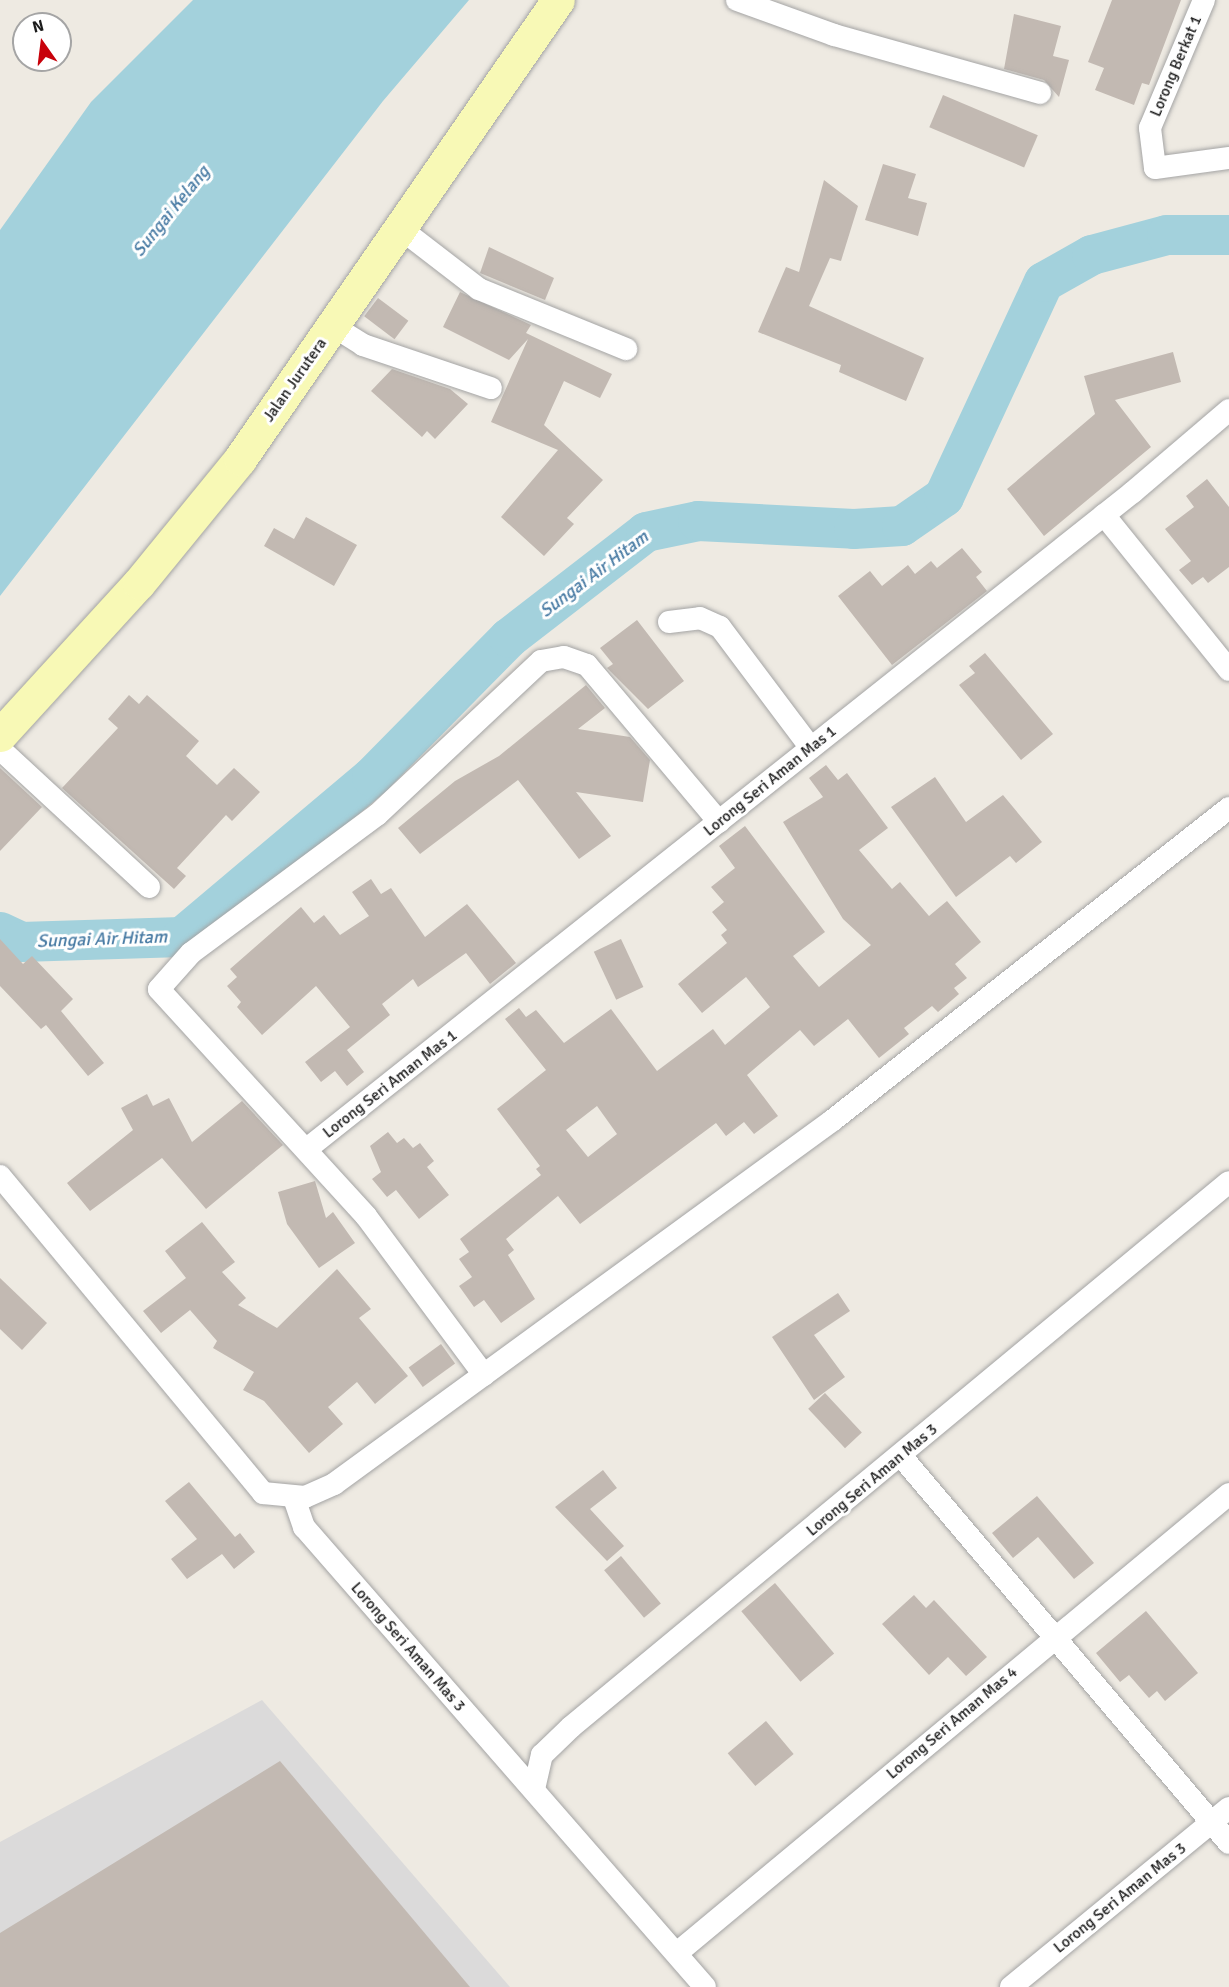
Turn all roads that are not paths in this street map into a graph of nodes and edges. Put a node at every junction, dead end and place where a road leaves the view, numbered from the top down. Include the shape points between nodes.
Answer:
1 (558, 0) edge
2 (737, 0) edge
3 (1204, 0) edge
4 (1040, 93) dead end
5 (1229, 158) edge
6 (401, 229) junction
7 (333, 327) junction
8 (626, 349) dead end
9 (491, 388) dead end
10 (1229, 410) edge
11 (1104, 514) junction
12 (669, 622) dead end
13 (1229, 670) edge
14 (0, 735) edge
15 (811, 748) junction
16 (0, 749) edge
17 (1229, 808) edge
18 (719, 822) junction
19 (148, 887) dead end
20 (308, 1148) junction
21 (0, 1176) edge
22 (1229, 1182) edge
23 (484, 1375) junction
24 (901, 1456) junction
25 (1229, 1494) edge
26 (294, 1498) junction
27 (1055, 1637) junction
28 (534, 1789) junction
29 (1220, 1815) edge
30 (1229, 1843) edge
31 (676, 1953) junction
32 (705, 1987) edge
33 (1011, 1987) edge

1 - 6 street, Jalan Jurutera
2 - 4 street via 834,35
3 - 5 street, Lorong Berkat 1 via 1150,128 1155,168
6 - 7 street, Jalan Jurutera
6 - 8 street via 479,289
7 - 9 street via 363,345
7 - 14 street, Jalan Jurutera via 240,459 146,574
10 - 11 street, Lorong Seri Aman Mas 1
11 - 13 street
11 - 15 street, Lorong Seri Aman Mas 1
12 - 15 street via 700,618 720,627
15 - 18 street, Lorong Seri Aman Mas 1
16 - 19 street
17 - 23 street via 833,1120
18 - 20 street, Lorong Seri Aman Mas 1
18 - 20 street via 587,665 564,657 541,661 519,677 376,815 191,953 159,989
20 - 23 street via 366,1216
21 - 26 street via 263,1493
22 - 24 street, Lorong Seri Aman Mas 3
23 - 26 street via 334,1484
24 - 27 street
24 - 28 street, Lorong Seri Aman Mas 3 via 571,1726 542,1755
25 - 27 street, Lorong Seri Aman Mas 4
26 - 28 street, Lorong Seri Aman Mas 3 via 304,1527
27 - 29 street
27 - 31 street, Lorong Seri Aman Mas 4
28 - 31 street, Lorong Seri Aman Mas 3
29 - 30 street
29 - 33 street, Lorong Seri Aman Mas 3
31 - 32 street, Lorong Seri Aman Mas 3

